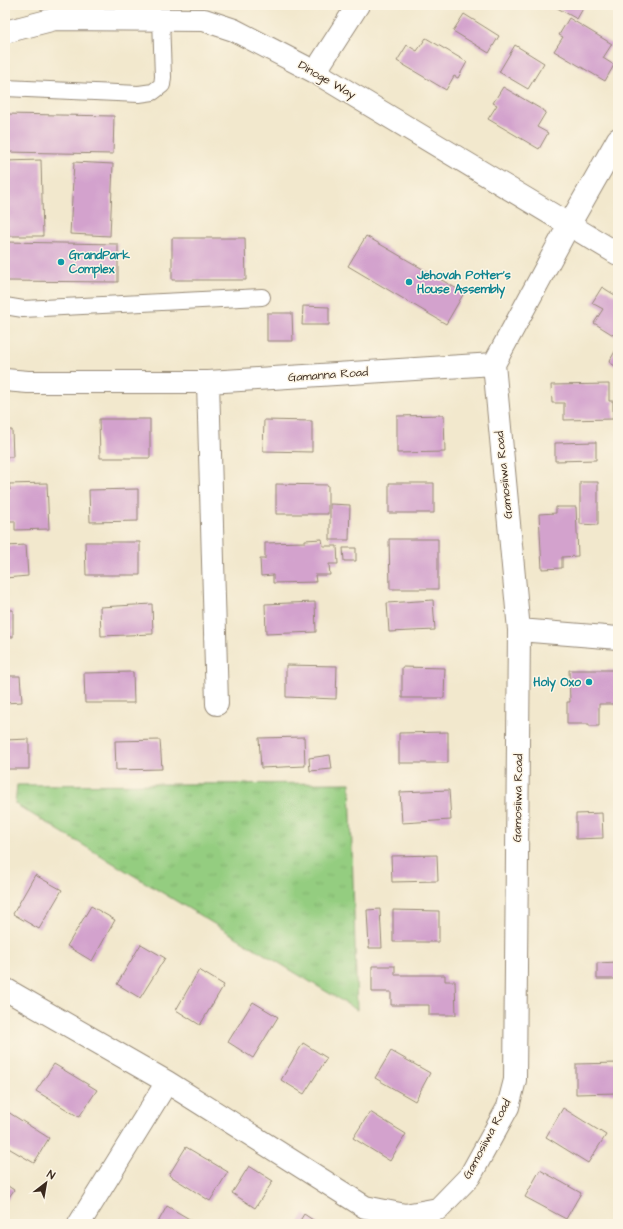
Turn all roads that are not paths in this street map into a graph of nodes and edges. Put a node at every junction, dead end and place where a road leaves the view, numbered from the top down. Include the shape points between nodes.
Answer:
1 (358, 5) edge
2 (161, 19) junction
3 (5, 32) edge
4 (315, 72) junction
5 (5, 88) edge
6 (618, 140) edge
7 (568, 225) junction
8 (618, 254) edge
9 (262, 297) dead end
10 (5, 306) edge
11 (494, 364) junction
12 (5, 380) edge
13 (208, 382) junction
14 (519, 630) junction
15 (618, 638) edge
16 (217, 704) dead end
17 (5, 990) edge
18 (167, 1082) junction
19 (79, 1224) edge

1 - 4 street
2 - 3 street, Dinoge Way via 55,18
2 - 4 street, Dinoge Way via 204,20 234,30
2 - 5 lane via 163,77 162,85 153,92 139,94
4 - 7 street, Dinoge Way
6 - 7 street
7 - 8 street, Dinoge Way
7 - 11 street
9 - 10 lane via 23,309
11 - 13 street, Gamanna Road
11 - 14 street, Gamosiiwa Road
12 - 13 street, Gamanna Road
13 - 16 street
14 - 15 street
14 - 18 street, Gamosiiwa Road via 515,1080 508,1106 470,1176 438,1209 405,1215 365,1207
17 - 18 street
18 - 19 street

